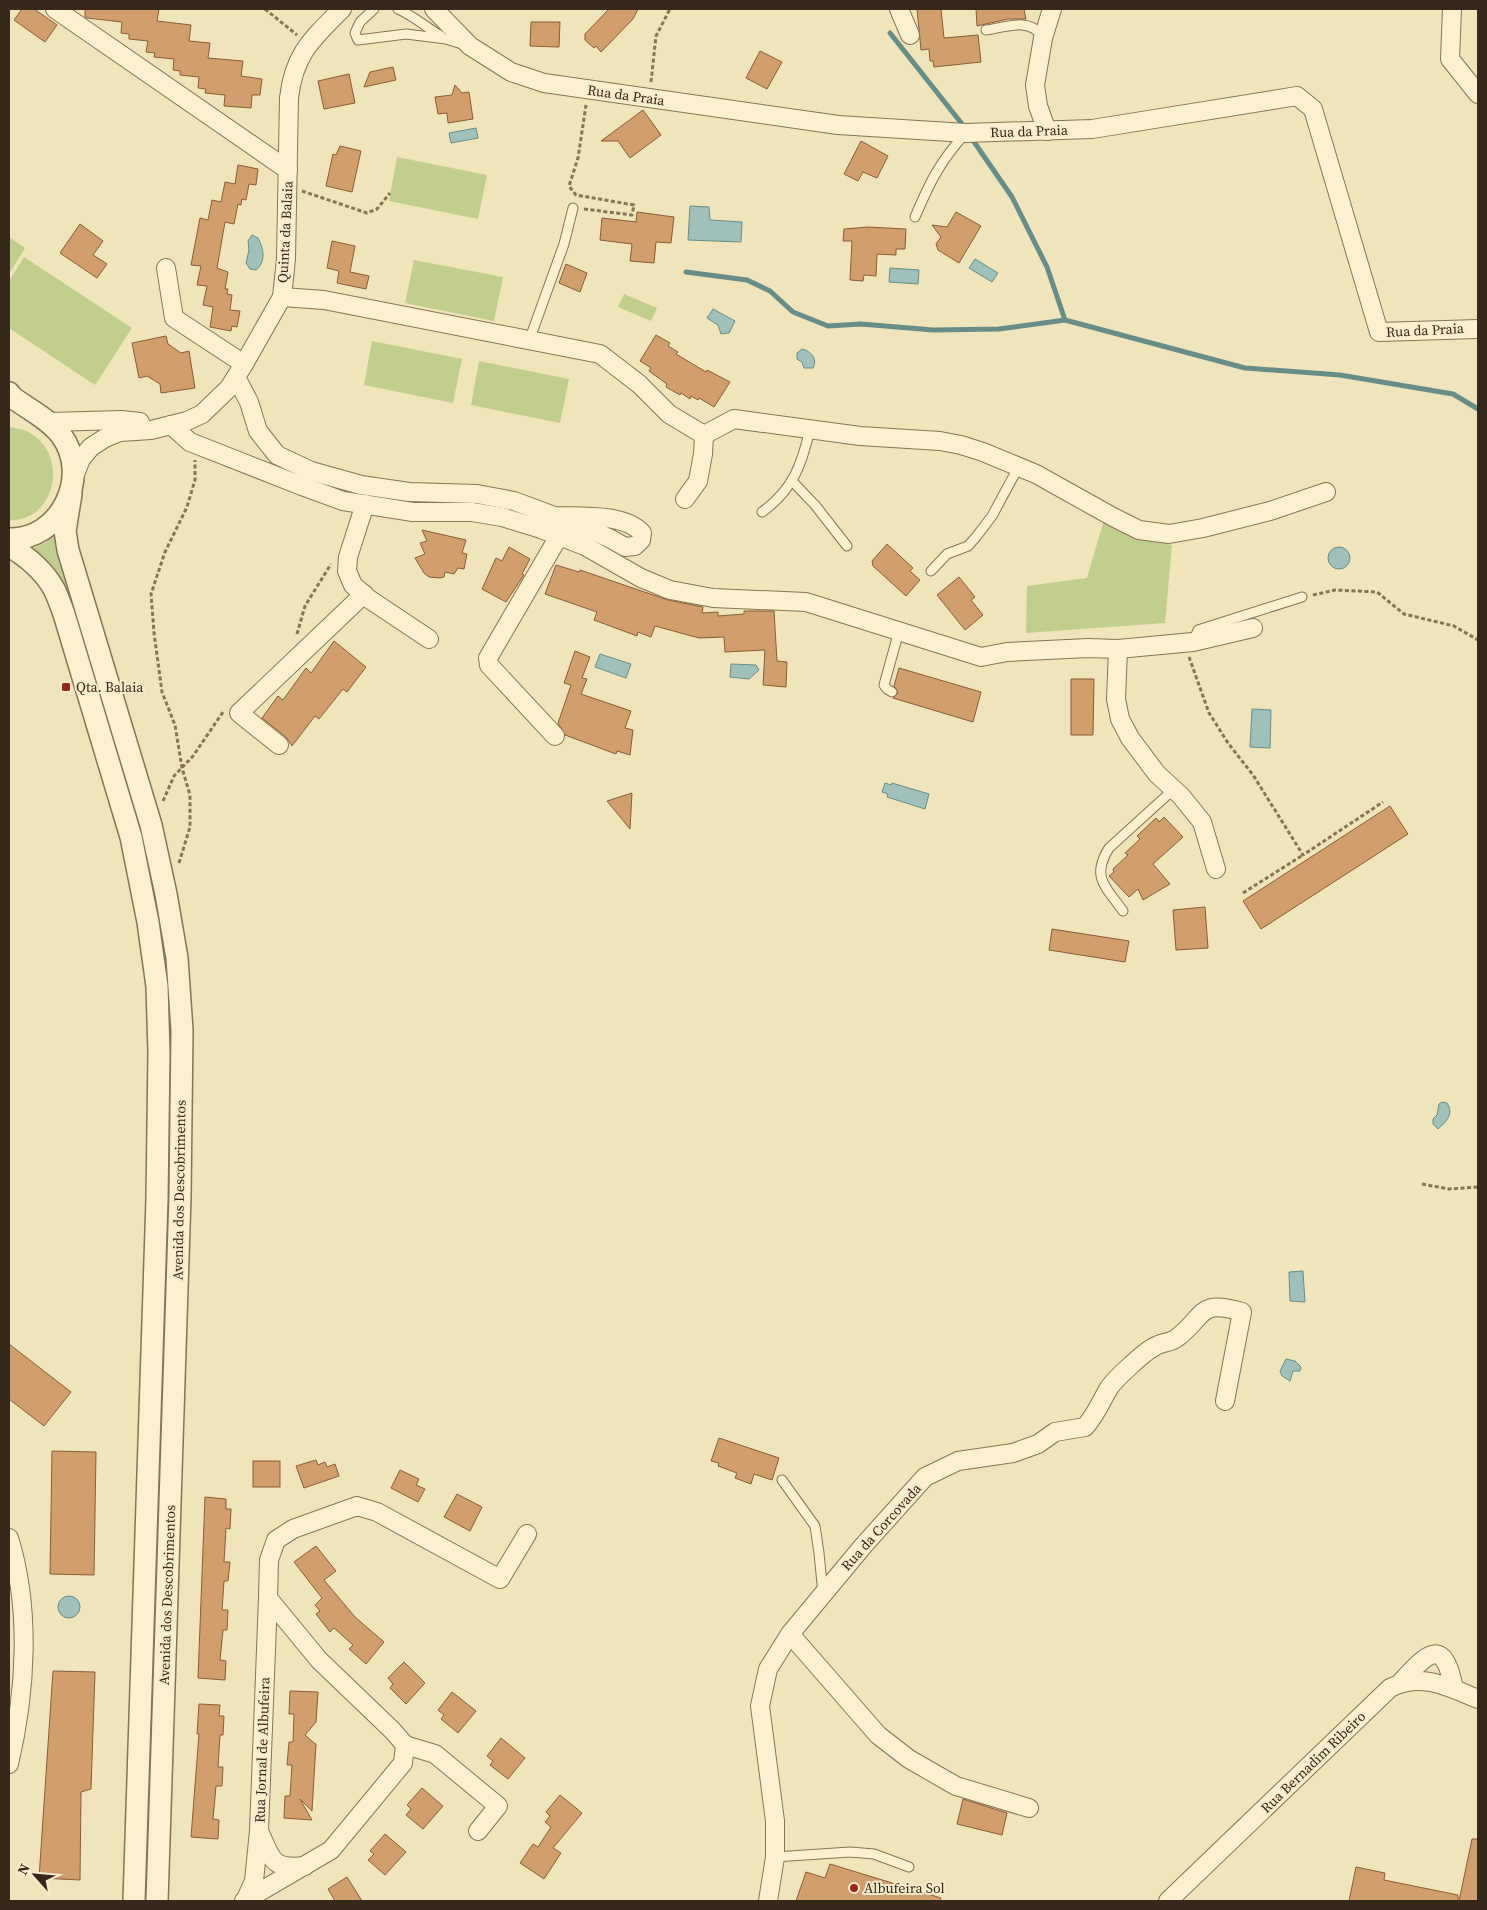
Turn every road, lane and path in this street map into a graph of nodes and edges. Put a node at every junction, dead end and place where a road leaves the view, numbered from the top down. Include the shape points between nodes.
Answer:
1 (55, 9) edge
2 (265, 9) edge
3 (342, 9) edge
4 (374, 9) edge
5 (398, 9) edge
6 (434, 9) edge
7 (670, 9) edge
8 (899, 9) edge
9 (1052, 9) edge
10 (1452, 9) edge
11 (986, 30) dead end
12 (910, 35) dead end
13 (1043, 38) junction
14 (446, 39) junction
15 (308, 44) junction
16 (470, 46) junction
17 (589, 90) junction
18 (1478, 94) edge
19 (651, 99) junction
20 (1047, 131) junction
21 (970, 133) junction
22 (287, 178) junction
23 (390, 193) dead end
24 (573, 208) joint
25 (915, 217) dead end
26 (166, 268) dead end
27 (282, 297) junction
28 (1478, 329) edge
29 (529, 341) junction
30 (240, 370) junction
31 (9, 393) edge
32 (9, 409) edge
33 (43, 419) junction
34 (171, 425) junction
35 (810, 429) junction
36 (704, 435) junction
37 (190, 442) junction
38 (1019, 466) junction
39 (792, 481) junction
40 (72, 485) junction
41 (1326, 492) dead end
42 (685, 499) dead end
43 (365, 504) junction
44 (762, 512) dead end
45 (554, 516) dead end
46 (559, 536) junction
47 (9, 539) edge
48 (9, 546) edge
49 (847, 546) dead end
50 (931, 572) dead end
51 (364, 594) junction
52 (1302, 597) joint
53 (1253, 628) dead end
54 (899, 631) junction
55 (429, 639) dead end
56 (1478, 640) edge
57 (1190, 647) junction
58 (1118, 648) junction
59 (892, 692) dead end
60 (555, 736) dead end
61 (279, 745) dead end
62 (1174, 789) junction
63 (1383, 802) dead end
64 (1302, 855) junction
65 (178, 865) dead end
66 (1216, 869) dead end
67 (1243, 893) dead end
68 (1123, 910) dead end
69 (1422, 1184) dead end
70 (1478, 1187) edge
71 (1225, 1401) dead end
72 (782, 1480) dead end
73 (527, 1534) dead end
74 (9, 1538) edge
75 (823, 1594) junction
76 (268, 1598) junction
77 (790, 1634) junction
78 (1401, 1682) junction
79 (1454, 1689) junction
80 (1478, 1699) edge
81 (405, 1745) junction
82 (9, 1764) edge
83 (1028, 1808) dead end
84 (259, 1831) junction
85 (478, 1831) dead end
86 (775, 1857) junction
87 (305, 1866) junction
88 (909, 1867) dead end
89 (134, 1901) edge
90 (157, 1901) edge
91 (245, 1901) edge
92 (768, 1901) edge
93 (1168, 1901) edge

1 - 22 street
2 - 15 path
3 - 15 street, Quinta da Balaia
4 - 14 lane via 354,33 358,40 406,34
5 - 14 lane
6 - 16 street, Rua da Praia
7 - 19 path via 656,36
8 - 12 street
9 - 13 street
10 - 18 street via 1450,58
11 - 13 lane via 1030,26 1038,29
13 - 20 street via 1035,85
14 - 16 lane
15 - 22 street, Quinta da Balaia via 291,79 288,98
16 - 17 street, Rua da Praia via 510,72 544,84
17 - 19 street, Rua da Praia
17 - 24 path via 578,158 569,186 576,194 634,205 632,214
19 - 21 street, Rua da Praia via 838,125
20 - 21 street, Rua da Praia
20 - 28 street, Rua da Praia via 1092,128 1297,96 1312,109 1379,332
21 - 25 lane via 950,151 932,177
22 - 23 path via 367,213 377,209
22 - 27 street, Quinta da Balaia
24 - 29 lane via 564,244
26 - 30 street via 174,318
27 - 29 street via 324,300
27 - 30 street, Quinta da Balaia
29 - 36 street via 600,354 639,384 669,414
30 - 34 street, Quinta da Balaia via 229,388 202,414
30 - 45 street via 258,431 277,455 311,471 361,485 409,492 477,494 514,501
31 - 33 street, Avenida dos Descobrimentos
32 - 33 street via 20,409
33 - 34 street, Quinta da Balaia via 122,420
33 - 40 street, Avenida dos Descobrimentos via 61,435 68,448 73,462
34 - 37 street
34 - 40 street, Quinta da Balaia via 120,432 90,446 81,459
35 - 36 street via 734,419
35 - 38 street via 940,441
35 - 39 lane via 804,456
36 - 42 street via 698,481
37 - 43 street via 343,501
37 - 65 path via 195,460 195,480 151,594 162,692 175,725 190,795 190,827
38 - 41 street via 1139,530 1169,534 1270,511
38 - 50 lane via 992,516 976,537 968,546 947,554
39 - 44 lane via 776,502
39 - 49 lane via 815,504
40 - 47 street via 62,511 51,524 34,535
40 - 90 street, Avenida dos Descobrimentos via 66,531 68,550 151,825 177,958 182,1030 180,1197
43 - 46 street via 413,512 472,512 502,517
43 - 51 street via 348,556 347,572 353,585
46 - 54 street via 670,590 713,598 806,602
46 - 60 street via 488,658 489,665
48 - 89 street, Avenida dos Descobrimentos via 20,552 54,588 64,614 131,837 157,986 157,1190
51 - 55 street
51 - 61 street via 239,713
52 - 56 path via 1335,590 1377,592 1404,614 1454,626
52 - 57 lane via 1198,630
53 - 57 street
54 - 58 street via 981,657 1007,652
54 - 59 lane via 884,685
57 - 58 street
57 - 64 path via 1209,713 1253,775
58 - 62 street via 1116,699 1120,719 1156,774
62 - 66 street via 1202,822
62 - 68 lane via 1109,848 1100,865 1102,882
63 - 64 path
64 - 67 path
69 - 70 path via 1449,1189
71 - 75 street, Rua da Corcovada via 1242,1312 1222,1306 1204,1310 1177,1338 1154,1347 1133,1364 1109,1387 1096,1414 1085,1427 1054,1432 1038,1444 1013,1453 958,1461 925,1477
72 - 75 lane via 815,1526
73 - 76 street, Rua Jornal de Albufeira via 500,1579 377,1512 357,1506 293,1529 276,1540 269,1560
74 - 82 street via 16,1562 25,1644 17,1732
75 - 77 street, Rua da Corcovada
76 - 81 street via 319,1660
76 - 84 street, Rua Jornal de Albufeira
77 - 83 street via 878,1735 909,1759 956,1786
77 - 86 street, Rua da Corcovada via 768,1669 760,1706 775,1821
78 - 79 street via 1427,1681
78 - 79 street, Rua Bernadim Ribeiro via 1429,1655 1439,1655 1446,1659 1451,1670
78 - 93 street, Rua Bernadim Ribeiro via 1390,1688
79 - 80 street
81 - 85 street via 435,1754 498,1806
81 - 87 street, Rua Jornal de Albufeira via 403,1763 330,1850
84 - 87 street via 273,1861 287,1868
84 - 91 street, Rua Jornal de Albufeira via 254,1880
86 - 88 lane via 850,1852 874,1854
86 - 92 street, Rua da Corcovada
87 - 91 street, Rua Jornal de Albufeira

